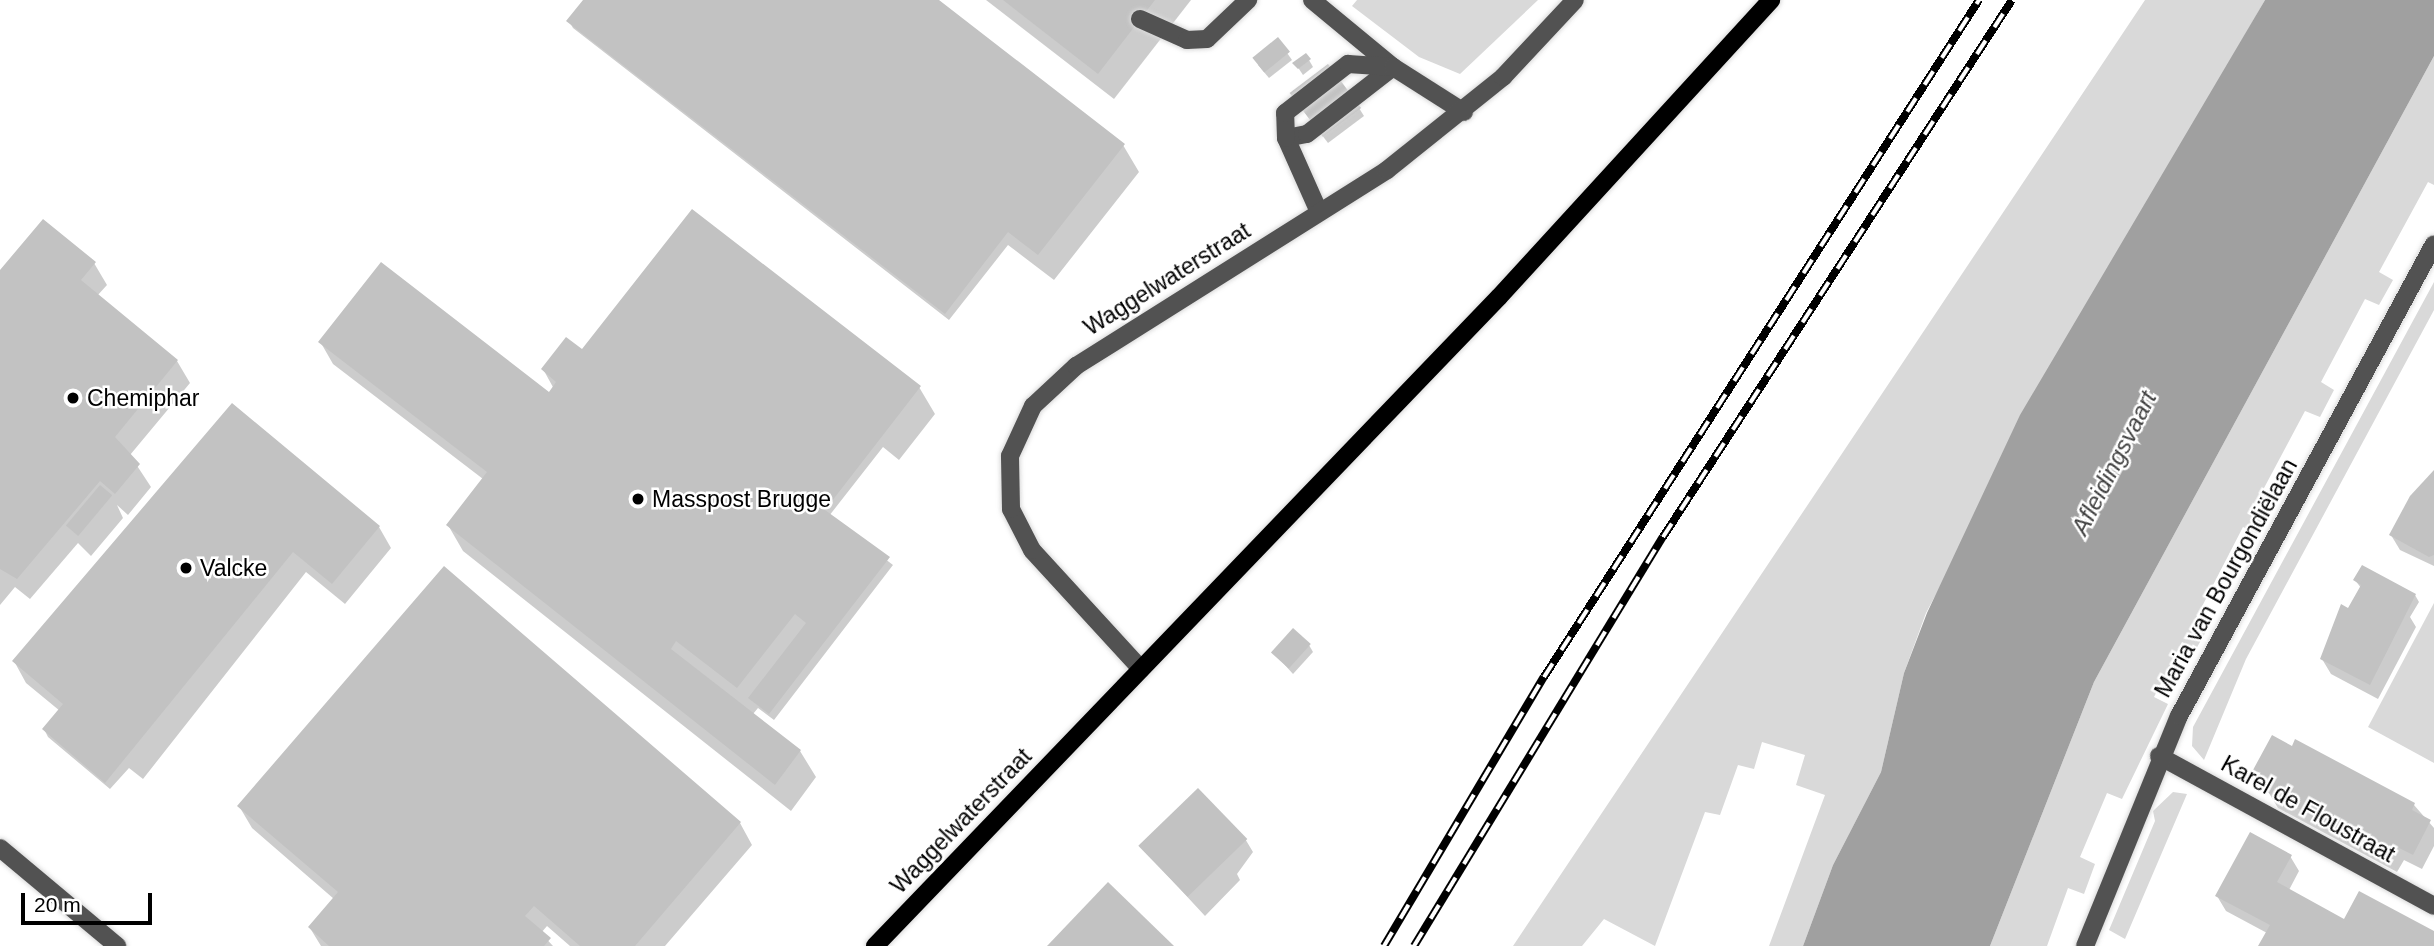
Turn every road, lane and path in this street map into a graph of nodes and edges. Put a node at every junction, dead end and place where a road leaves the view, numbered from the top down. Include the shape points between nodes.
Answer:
1 (1248, 0) edge
2 (1312, 0) edge
3 (1575, 0) edge
4 (1771, 0) edge
5 (1140, 19) dead end
6 (1393, 67) junction
7 (1464, 112) junction
8 (1286, 138) junction
9 (1319, 212) junction
10 (2434, 244) edge
11 (1141, 669) junction
12 (2159, 756) junction
13 (0, 848) edge
14 (2434, 906) edge
15 (117, 946) edge
16 (875, 946) edge
17 (2085, 946) edge

1 - 5 street via 1207,39 1187,40
2 - 6 street
3 - 7 street, Waggelwaterstraat via 1537,46
4 - 11 main road, Waggelwaterstraat via 1678,109
6 - 7 street
6 - 8 street via 1307,134
6 - 8 street via 1348,64 1285,113
7 - 9 street, Waggelwaterstraat
8 - 9 street
9 - 11 street, Waggelwaterstraat via 1076,366 1033,406 1019,429 1008,478 1021,531
10 - 12 street, Maria van Bourgondiëlaan
11 - 16 main road, Waggelwaterstraat
12 - 14 street, Karel de Floustraat
12 - 17 street, Maria van Bourgondiëlaan
13 - 15 street

